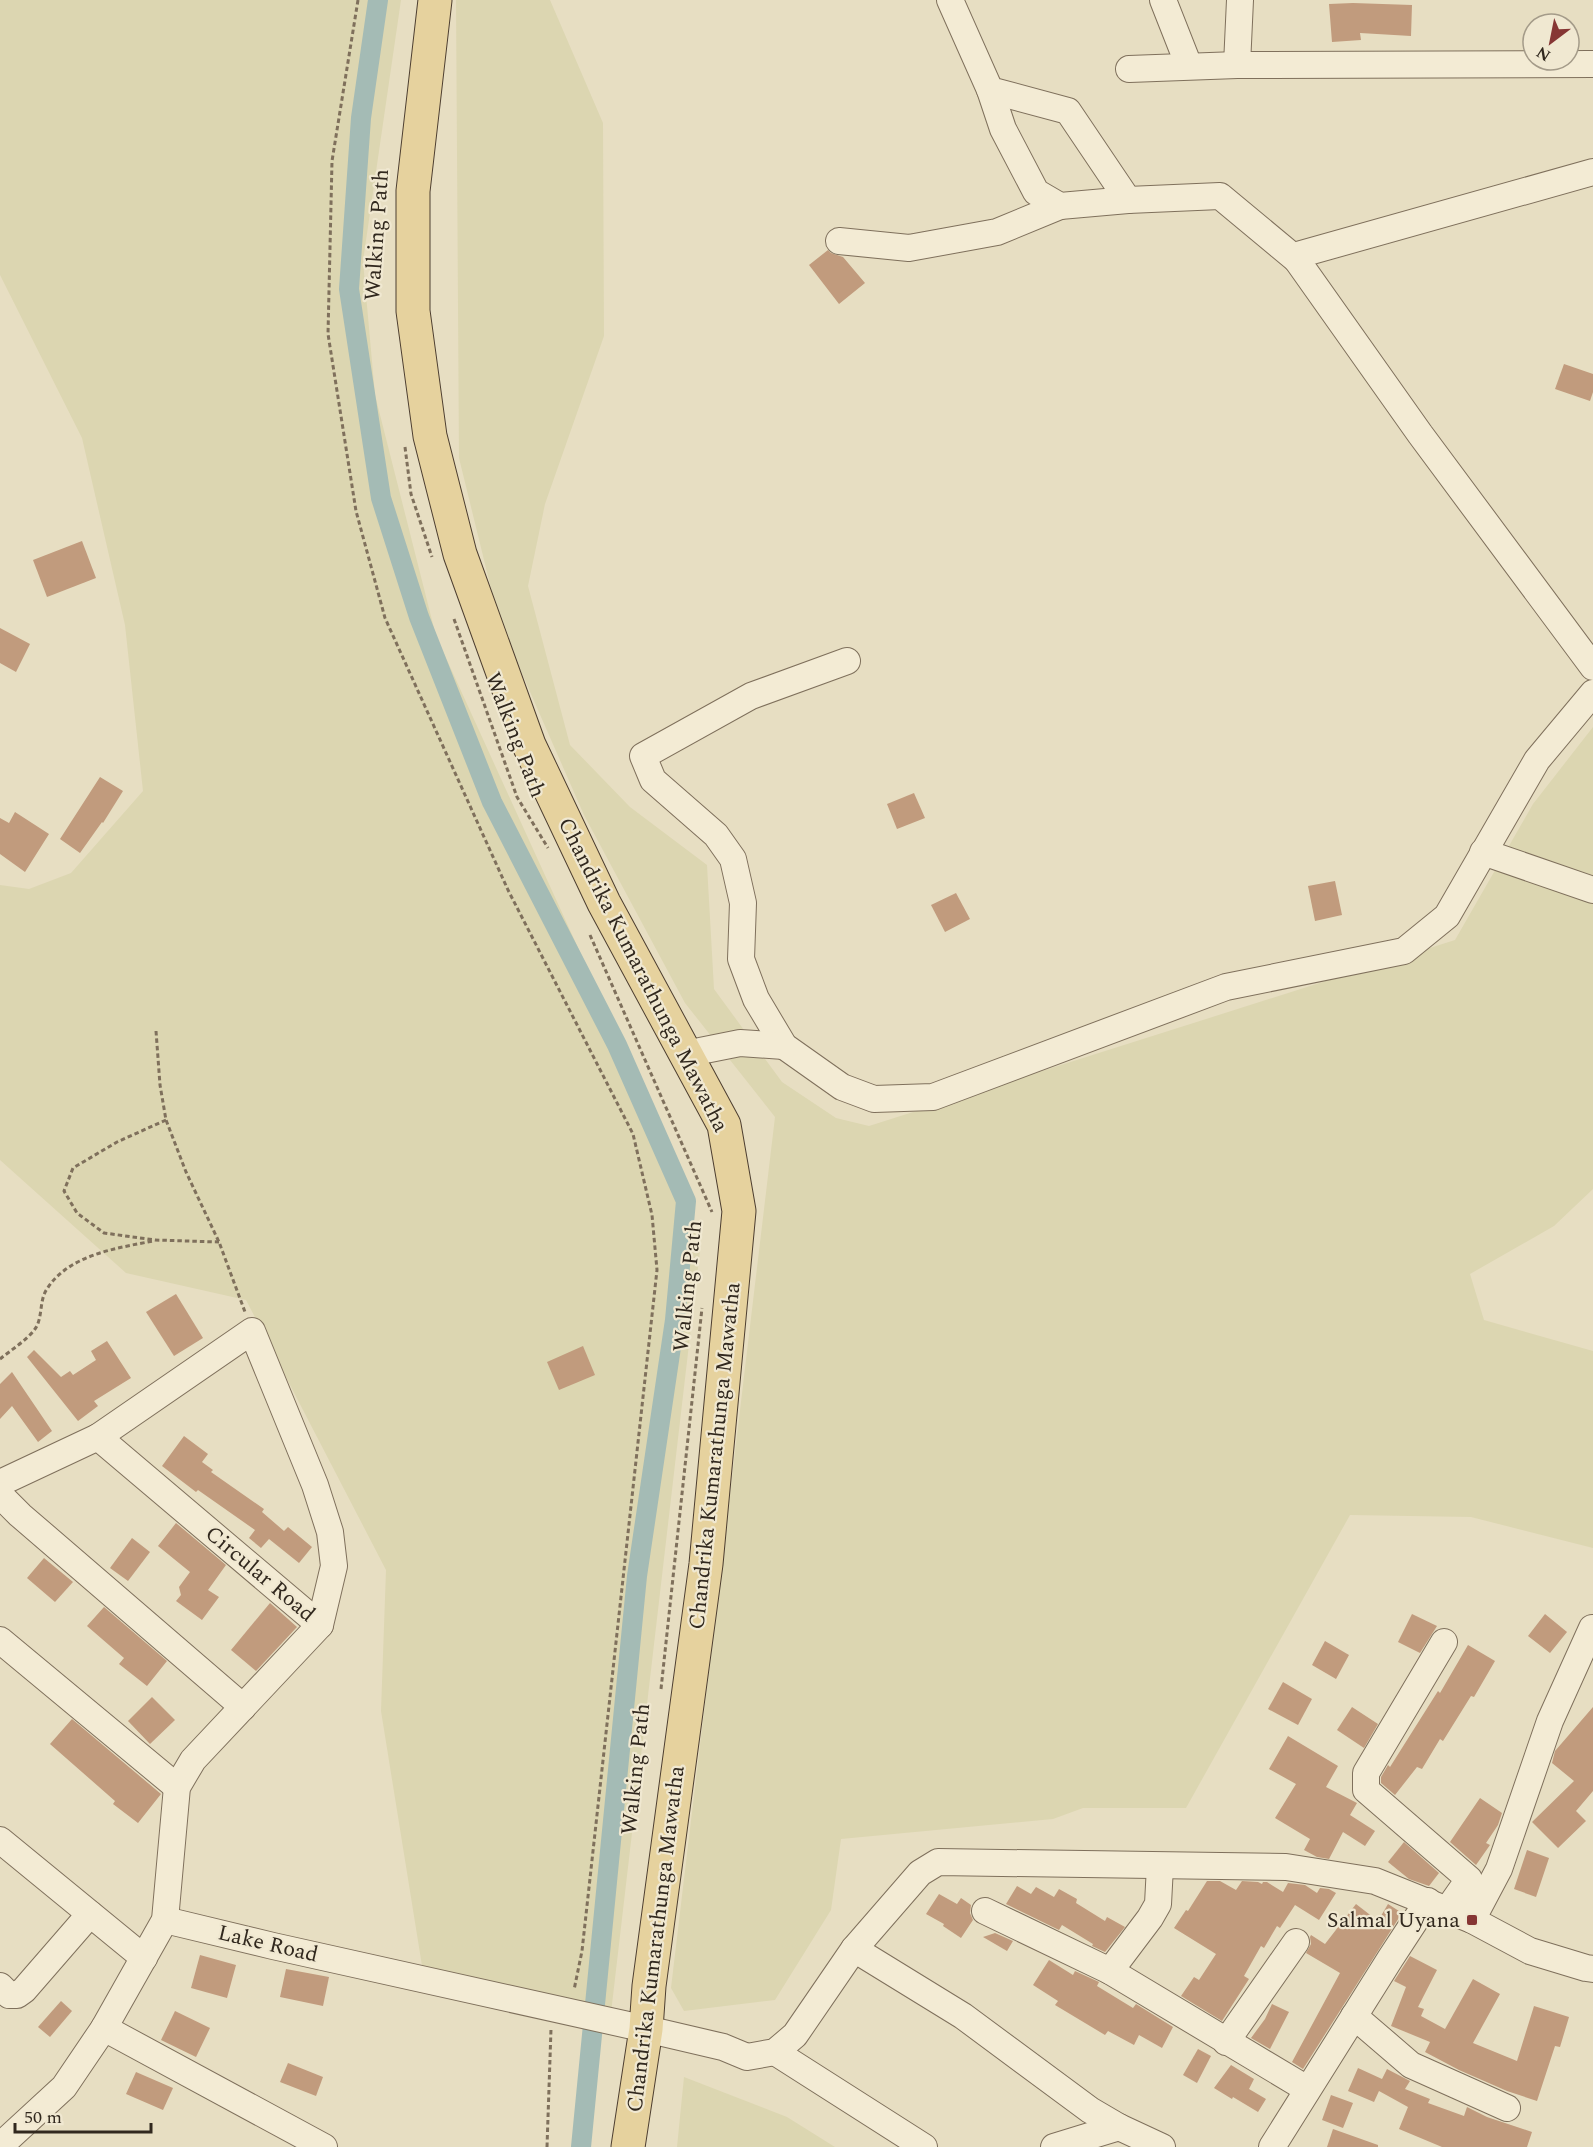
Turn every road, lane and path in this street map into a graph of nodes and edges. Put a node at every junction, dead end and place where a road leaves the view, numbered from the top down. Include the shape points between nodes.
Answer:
1 (358, 0) edge
2 (435, 0) edge
3 (950, 0) edge
4 (1162, 0) edge
5 (1240, 0) edge
6 (1593, 64) edge
7 (1237, 65) junction
8 (1189, 66) junction
9 (1129, 69) dead end
10 (990, 90) junction
11 (1593, 172) edge
12 (1128, 200) junction
13 (1060, 206) junction
14 (839, 241) dead end
15 (1297, 260) junction
16 (404, 436) dead end
17 (434, 561) dead end
18 (454, 618) dead end
19 (847, 662) dead end
20 (1593, 667) edge
21 (1593, 693) edge
22 (1483, 852) junction
23 (551, 853) dead end
24 (1593, 890) edge
25 (586, 925) dead end
26 (156, 1031) dead end
27 (784, 1046) junction
28 (686, 1054) junction
29 (166, 1120) junction
30 (713, 1213) dead end
31 (155, 1240) junction
32 (219, 1242) junction
33 (702, 1307) dead end
34 (252, 1331) junction
35 (0, 1359) edge
36 (98, 1437) junction
37 (0, 1483) edge
38 (0, 1495) edge
39 (320, 1625) junction
40 (1592, 1628) dead end
41 (0, 1640) edge
42 (1444, 1642) dead end
43 (661, 1695) dead end
44 (243, 1707) junction
45 (177, 1787) junction
46 (0, 1840) edge
47 (1160, 1866) junction
48 (1438, 1905) junction
49 (985, 1911) dead end
50 (90, 1914) junction
51 (165, 1920) junction
52 (1472, 1920) junction
53 (1296, 1942) dead end
54 (854, 1949) junction
55 (144, 1958) junction
56 (1593, 1969) edge
57 (1110, 1971) junction
58 (0, 1986) edge
59 (561, 2011) junction
60 (1354, 2016) junction
61 (636, 2027) junction
62 (104, 2028) junction
63 (1226, 2042) junction
64 (775, 2052) junction
65 (1307, 2089) junction
66 (1507, 2108) dead end
67 (27, 2120) junction
68 (1119, 2127) junction
69 (0, 2146) edge
70 (20, 2147) edge
71 (324, 2147) edge
72 (547, 2147) edge
73 (628, 2147) edge
74 (924, 2147) edge
75 (1054, 2147) edge
76 (1162, 2147) edge
77 (1272, 2147) edge

1 - 59 path via 332,161 328,334 356,511 385,618 508,890 633,1134 652,1215 657,1270 582,1951
2 - 28 main road, Chandrika Kumarathunga Mawatha via 413,191 413,310 430,436 460,554 529,745 604,903
3 - 10 street
4 - 8 street
5 - 7 street
6 - 7 street
7 - 8 street
8 - 9 street
10 - 12 street via 1068,111
10 - 13 street via 1003,129 1036,192
11 - 15 street via 1294,256
12 - 13 street
12 - 15 street via 1220,196
13 - 14 street via 997,232 909,248
15 - 20 street
16 - 17 path via 411,494
18 - 23 path, Walking Path via 517,797
19 - 27 street via 751,696 643,756 653,780 716,835 733,859 743,903 741,959 756,999
21 - 22 street via 1537,760
22 - 24 street
22 - 27 street via 1447,916 1404,951 1226,987 933,1097 874,1099 842,1087
25 - 30 path, Walking Path
26 - 29 path
27 - 28 street via 740,1043
28 - 61 main road, Chandrika Kumarathunga Mawatha via 724,1125 739,1211 706,1564 649,1986
29 - 31 path via 73,1168 64,1191 77,1213 104,1233
29 - 32 path
31 - 32 path
31 - 35 path via 85,1259 58,1274 45,1291 36,1328
32 - 34 path
33 - 43 path, Walking Path
34 - 36 street
34 - 39 street via 315,1485 330,1532 334,1566
36 - 37 street
36 - 39 street, Circular Road
38 - 44 street
39 - 44 street, Circular Road
40 - 52 street via 1550,1721 1500,1869
41 - 45 street
42 - 48 street via 1366,1773 1366,1790 1469,1879
44 - 45 street, Circular Road via 193,1760
45 - 51 street, Circular Road
46 - 50 street
47 - 48 street via 1286,1867 1376,1881
47 - 54 street via 938,1862 920,1873
47 - 57 street via 1158,1904
48 - 52 street
48 - 60 street
49 - 57 street
50 - 55 street
50 - 58 street via 24,1990 9,1995
51 - 55 street
51 - 59 street, Lake Road
52 - 56 street via 1530,1951
53 - 63 street
54 - 64 street via 795,2035
54 - 68 street via 963,2016
55 - 62 street
57 - 63 street
59 - 61 street, Lake Road
59 - 72 path
60 - 65 street
60 - 66 street via 1411,2065
61 - 64 street, Lake Road via 723,2047 747,2057
61 - 73 main road, Chandrika Kumarathunga Mawatha
62 - 67 street via 64,2087
62 - 71 street
63 - 65 street
64 - 74 street
65 - 77 street
67 - 69 street
67 - 70 street
68 - 75 street
68 - 76 street

